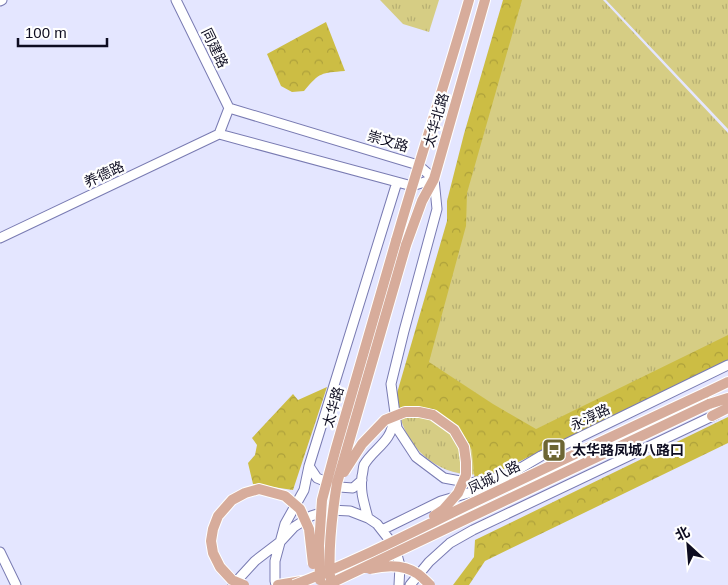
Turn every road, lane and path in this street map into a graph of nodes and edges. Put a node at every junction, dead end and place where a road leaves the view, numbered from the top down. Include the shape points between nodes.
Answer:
1 (176, 0) edge
2 (469, 0) edge
3 (485, 0) edge
4 (229, 108) junction
5 (219, 134) junction
6 (418, 165) junction
7 (434, 179) junction
8 (397, 182) junction
9 (412, 186) junction
10 (0, 238) edge
11 (401, 243) junction
12 (728, 366) edge
13 (728, 382) edge
14 (728, 398) edge
15 (394, 404) junction
16 (728, 409) edge
17 (712, 416) joint
18 (541, 456) junction
19 (309, 466) junction
20 (506, 476) junction
21 (362, 480) junction
22 (337, 483) junction
23 (555, 490) junction
24 (368, 518) junction
25 (382, 530) junction
26 (414, 531) junction
27 (281, 541) junction
28 (0, 552) edge
29 (350, 574) junction
30 (312, 582) edge
31 (16, 585) edge
32 (232, 585) edge
33 (244, 585) edge
34 (277, 585) edge
35 (294, 585) edge
36 (320, 585) edge
37 (329, 585) edge
38 (399, 585) edge
39 (410, 585) edge
40 (430, 585) edge

1 - 4 street, 同建路
2 - 6 main road, 太华北路
3 - 7 main road, 太华北路
4 - 5 street
4 - 6 street, 崇文路
5 - 8 street
5 - 10 street, 养德路
6 - 7 street, 崇文路
6 - 9 main road, 太华北路
7 - 9 street
7 - 11 main road, 太华北路
7 - 15 street via 437,209 391,384
8 - 9 street
8 - 19 street
9 - 11 main road, 太华北路
11 - 22 main road, 太华路, bridge
11 - 36 main road, 太华路, bridge via 322,500
12 - 18 street, 永淳路
13 - 26 main road, 凤城八路, bridge
14 - 29 main road, 凤城八路, bridge via 709,404
15 - 20 street via 397,428 416,457 444,478 471,483
15 - 21 street via 390,433 364,466
16 - 17 main road
17 - 23 street
18 - 20 street, 永淳路
18 - 23 street via 537,466 547,487
19 - 21 street via 317,478 340,487 353,488
19 - 27 street via 304,490 285,524
20 - 25 street, 永淳路 via 472,492 442,501
21 - 24 street via 361,490
22 - 26 main road, bridge via 362,444 385,420 405,412 433,415 454,430 464,447 466,475 458,493 443,510
22 - 37 main road, 太华路, bridge via 331,523
23 - 39 street via 450,543
24 - 25 street
24 - 27 street via 350,511 330,510 311,516
25 - 38 street via 395,547 400,566
26 - 30 main road, 凤城八路, bridge
27 - 32 street
27 - 34 street via 275,561
28 - 31 street
29 - 37 main road, 凤城八路, bridge
29 - 40 main road, bridge via 394,566 408,568
30 - 33 main road, bridge via 309,529 300,509 285,496 259,489 232,500 218,516 211,541 220,567 232,580
30 - 34 main road, bridge
30 - 35 main road, 凤城八路, bridge

